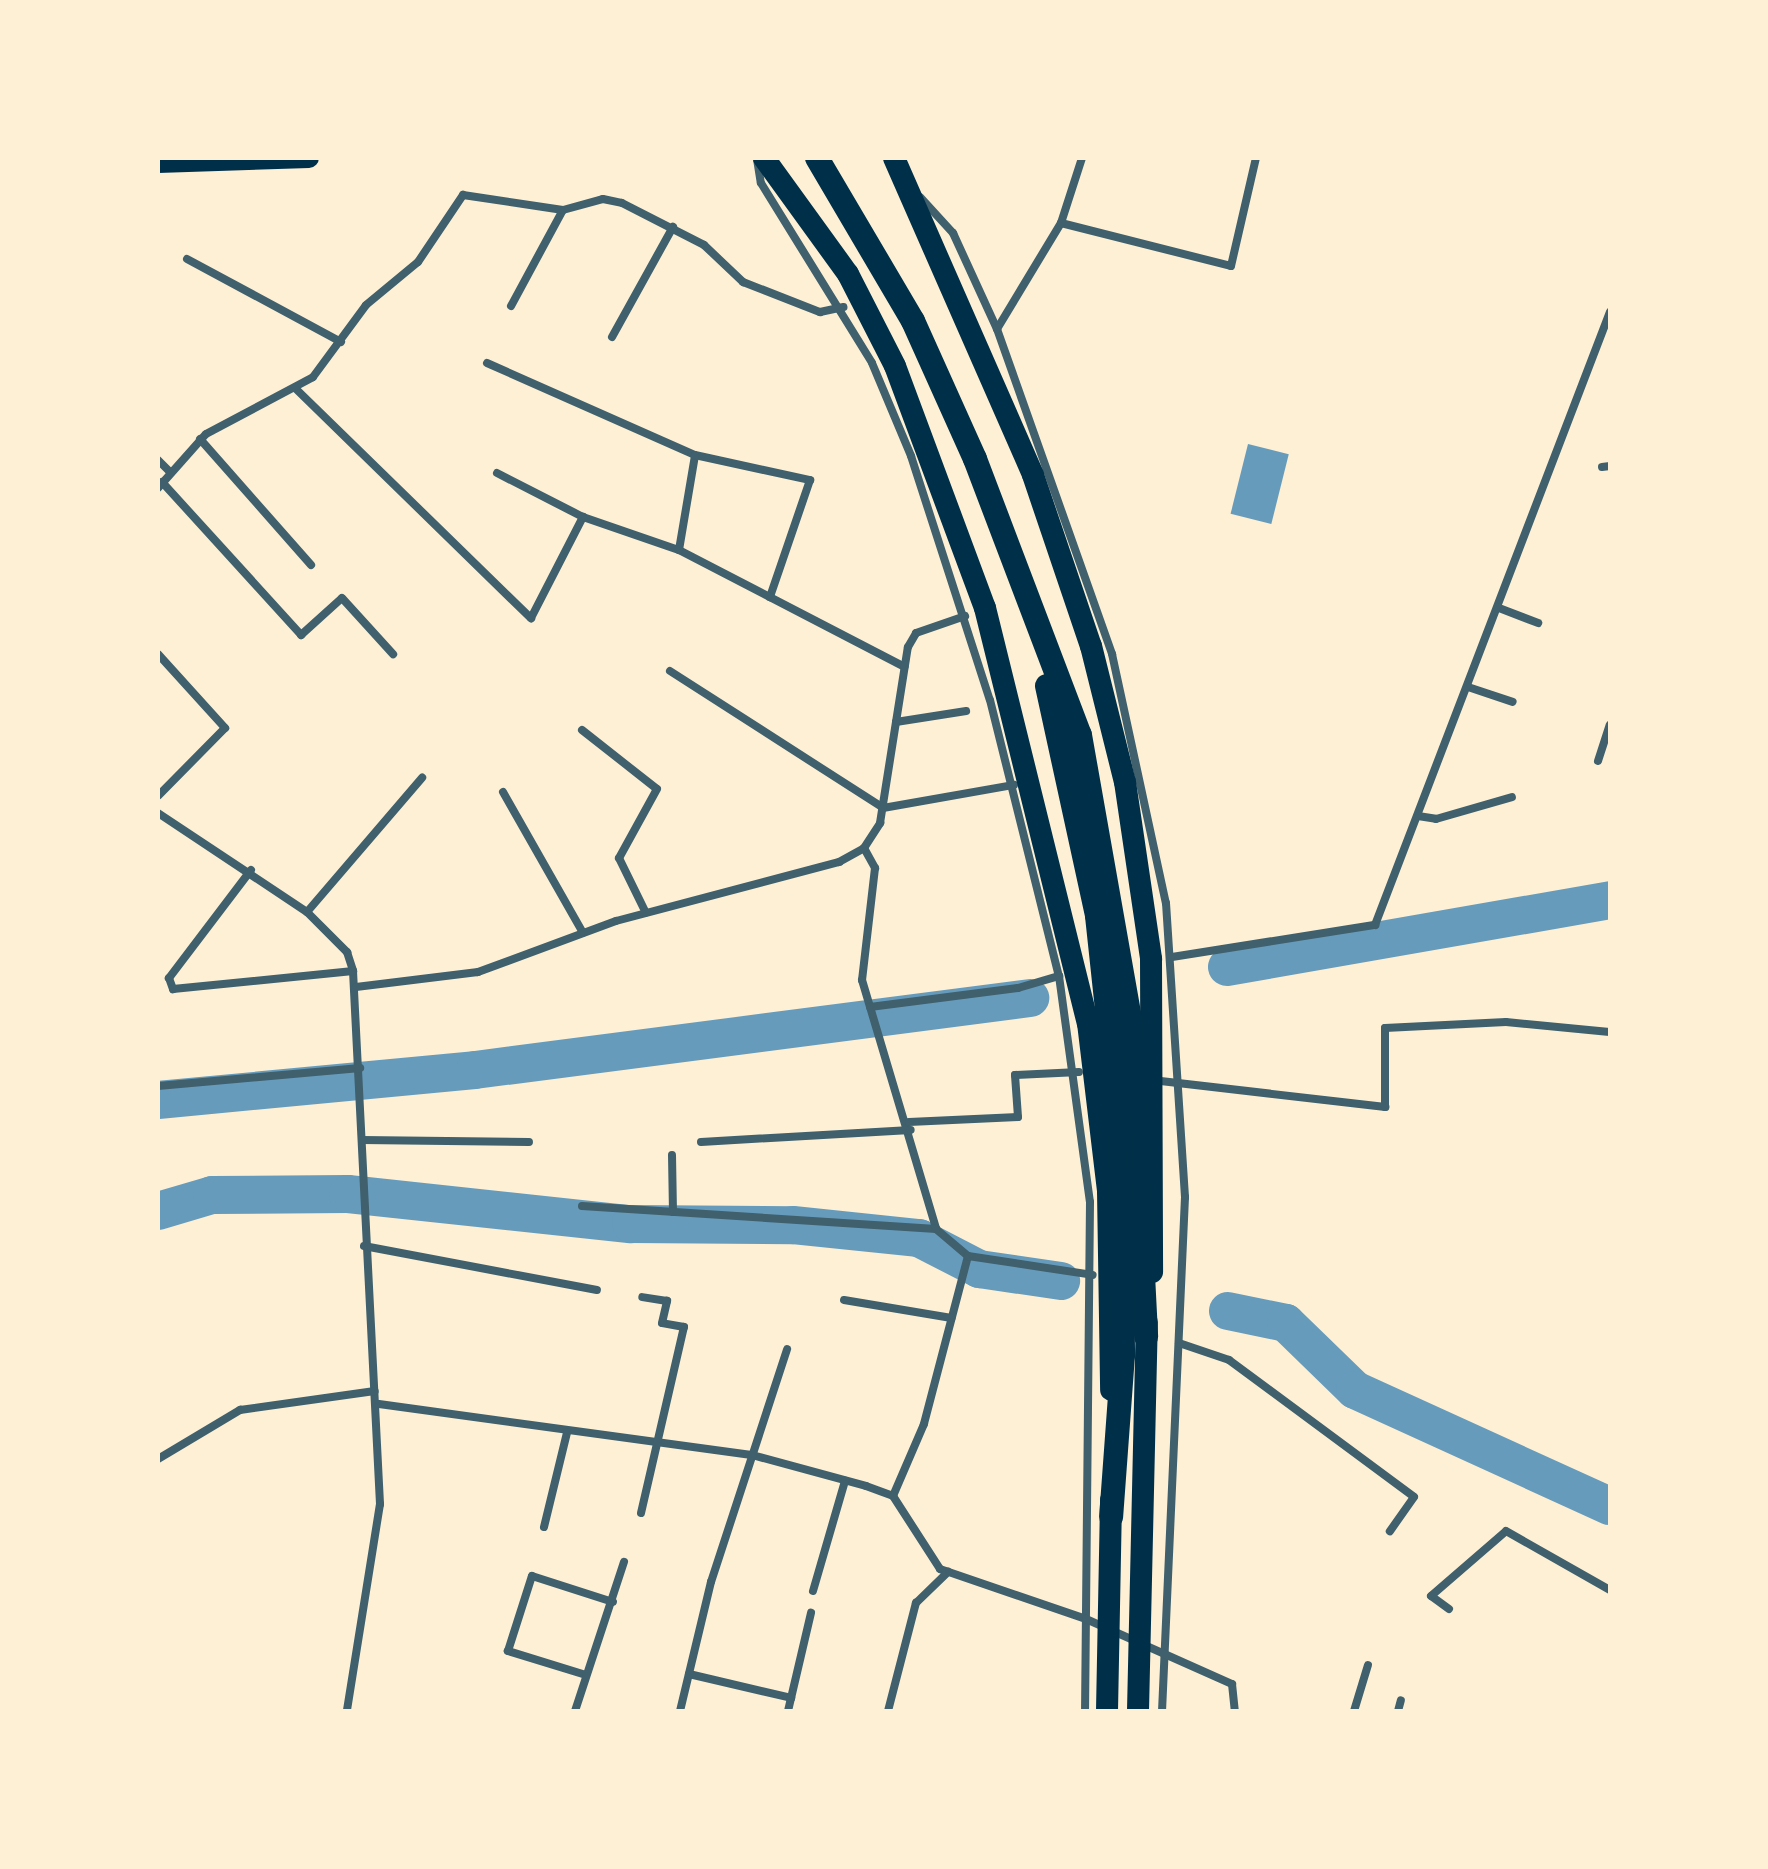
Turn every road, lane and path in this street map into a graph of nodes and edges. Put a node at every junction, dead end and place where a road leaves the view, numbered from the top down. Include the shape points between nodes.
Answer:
1 (309, 158) edge
2 (756, 158) edge
3 (764, 158) edge
4 (817, 158) edge
5 (894, 158) edge
6 (1082, 158) edge
7 (1256, 158) edge
8 (158, 163) edge
9 (908, 185) junction
10 (563, 210) junction
11 (1061, 223) junction
12 (673, 227) junction
13 (187, 259) dead end
14 (511, 306) dead end
15 (843, 307) junction
16 (1610, 312) edge
17 (997, 329) junction
18 (612, 337) dead end
19 (341, 342) junction
20 (487, 363) dead end
21 (295, 388) junction
22 (200, 439) junction
23 (695, 455) junction
24 (158, 460) edge
25 (170, 472) junction
26 (497, 473) dead end
27 (160, 485) edge
28 (583, 517) junction
29 (679, 550) junction
30 (1012, 552) junction
31 (311, 565) dead end
32 (770, 597) junction
33 (1499, 608) junction
34 (965, 616) junction
35 (1538, 623) dead end
36 (158, 654) edge
37 (393, 654) dead end
38 (905, 667) junction
39 (670, 671) dead end
40 (1468, 687) junction
41 (1513, 702) dead end
42 (966, 711) dead end
43 (896, 722) junction
44 (1610, 725) edge
45 (582, 730) dead end
46 (1598, 761) dead end
47 (422, 778) dead end
48 (1014, 785) junction
49 (503, 792) dead end
50 (158, 796) edge
51 (1512, 797) dead end
52 (883, 808) junction
53 (158, 813) edge
54 (1418, 816) junction
55 (864, 848) junction
56 (251, 870) junction
57 (307, 912) junction
58 (646, 913) junction
59 (583, 933) junction
60 (1172, 957) junction
61 (353, 971) junction
62 (1059, 976) junction
63 (356, 987) junction
64 (870, 1009) junction
65 (1610, 1032) edge
66 (360, 1069) junction
67 (1076, 1072) junction
68 (1183, 1084) junction
69 (158, 1086) edge
70 (910, 1126) junction
71 (362, 1140) junction
72 (529, 1142) dead end
73 (701, 1142) dead end
74 (672, 1155) dead end
75 (582, 1206) dead end
76 (673, 1212) junction
77 (936, 1229) junction
78 (364, 1246) junction
79 (968, 1258) junction
80 (1093, 1275) junction
81 (597, 1290) dead end
82 (642, 1297) dead end
83 (844, 1300) dead end
84 (951, 1318) junction
85 (1146, 1337) junction
86 (1179, 1343) junction
87 (787, 1349) dead end
88 (375, 1391) junction
89 (379, 1404) junction
90 (567, 1433) junction
91 (658, 1446) junction
92 (752, 1455) junction
93 (158, 1459) edge
94 (845, 1481) junction
95 (893, 1496) junction
96 (641, 1513) dead end
97 (1111, 1517) junction
98 (544, 1527) dead end
99 (1390, 1531) dead end
100 (624, 1562) dead end
101 (948, 1572) junction
102 (1610, 1590) edge
103 (813, 1591) dead end
104 (613, 1602) junction
105 (1449, 1609) dead end
106 (811, 1613) dead end
107 (1086, 1619) junction
108 (1163, 1651) junction
109 (1368, 1665) dead end
110 (689, 1674) junction
111 (586, 1675) junction
112 (791, 1698) junction
113 (1401, 1700) dead end
114 (347, 1711) edge
115 (575, 1711) edge
116 (680, 1711) edge
117 (788, 1711) edge
118 (888, 1711) edge
119 (1085, 1711) edge
120 (1107, 1711) edge
121 (1138, 1711) edge
122 (1162, 1711) edge
123 (1235, 1711) edge
124 (1354, 1711) edge
125 (1398, 1711) edge

1 - 8 main road
2 - 15 street via 761,183
3 - 97 highway via 848,274 895,366 985,608 1046,833 1088,1023 1108,1191
4 - 30 highway via 913,321
5 - 9 highway
6 - 11 street
7 - 11 street via 1231,266
9 - 17 street via 953,233
9 - 85 highway via 1033,475 1091,646 1143,885 1157,1131
10 - 12 street via 603,199
10 - 14 street
10 - 19 street via 463,195 418,262 366,305
11 - 17 street
12 - 15 street via 743,282 820,312
12 - 18 street
13 - 19 street
15 - 34 street via 911,456
16 - 33 street
17 - 60 street via 1112,654
19 - 21 street
20 - 23 street
21 - 22 street
21 - 28 street via 531,618
22 - 25 street
22 - 31 street
23 - 29 street
23 - 32 street via 810,480
24 - 25 street
25 - 27 street
26 - 28 street
27 - 37 street via 301,635 342,598
28 - 29 street
29 - 32 street
30 - 85 highway via 1080,735 1105,845 1130,1018
30 - 97 highway via 1064,747 1111,1018 1123,1355
32 - 38 street
33 - 35 street
33 - 40 street
34 - 38 street via 916,633
34 - 48 street
36 - 50 street via 225,728
38 - 43 street
39 - 52 street
40 - 41 street
40 - 54 street
42 - 43 street
43 - 52 street
44 - 46 street
45 - 58 street via 657,789 619,858
47 - 57 street
48 - 52 street
48 - 62 street
49 - 59 street
51 - 54 street via 1436,819
52 - 55 street
53 - 56 street
54 - 60 street via 1375,925
55 - 58 street via 839,862
55 - 64 street via 875,868 861,952
56 - 57 street
56 - 61 street via 169,978 173,989
57 - 61 street via 339,942
58 - 59 street
59 - 63 street via 478,972
60 - 68 street
61 - 63 street
62 - 64 street via 1018,988
62 - 67 street
63 - 66 street
64 - 70 street
65 - 68 street via 1506,1022 1385,1028 1385,1107
66 - 69 street
66 - 71 street
67 - 68 street
67 - 70 street via 1015,1075 1018,1117
67 - 80 street
68 - 86 street
70 - 73 street
70 - 77 street
71 - 72 street
71 - 78 street
74 - 76 street
75 - 76 street
76 - 77 street
77 - 79 street
78 - 81 street
78 - 88 street
79 - 80 street
79 - 84 street
80 - 107 street
82 - 91 street via 667,1301 662,1323 684,1327
83 - 84 street
84 - 95 street via 920,1436
85 - 121 highway
86 - 99 street via 1229,1360 1414,1497
86 - 108 street
87 - 92 street
88 - 89 street
88 - 93 street via 240,1410
89 - 90 street via 497,1416
89 - 114 street via 380,1504
90 - 91 street
90 - 98 street
91 - 92 street
91 - 96 street
92 - 94 street
92 - 110 street
94 - 95 street
94 - 103 street
95 - 101 street
97 - 120 highway
100 - 104 street
101 - 107 street
101 - 118 street via 916,1603
102 - 105 street via 1506,1531 1431,1596
104 - 111 street
104 - 111 street via 532,1576 508,1651
106 - 112 street
107 - 108 street
107 - 119 street
108 - 122 street
108 - 123 street via 1232,1684
109 - 124 street
110 - 112 street
110 - 116 street
111 - 115 street
112 - 117 street
113 - 125 street

